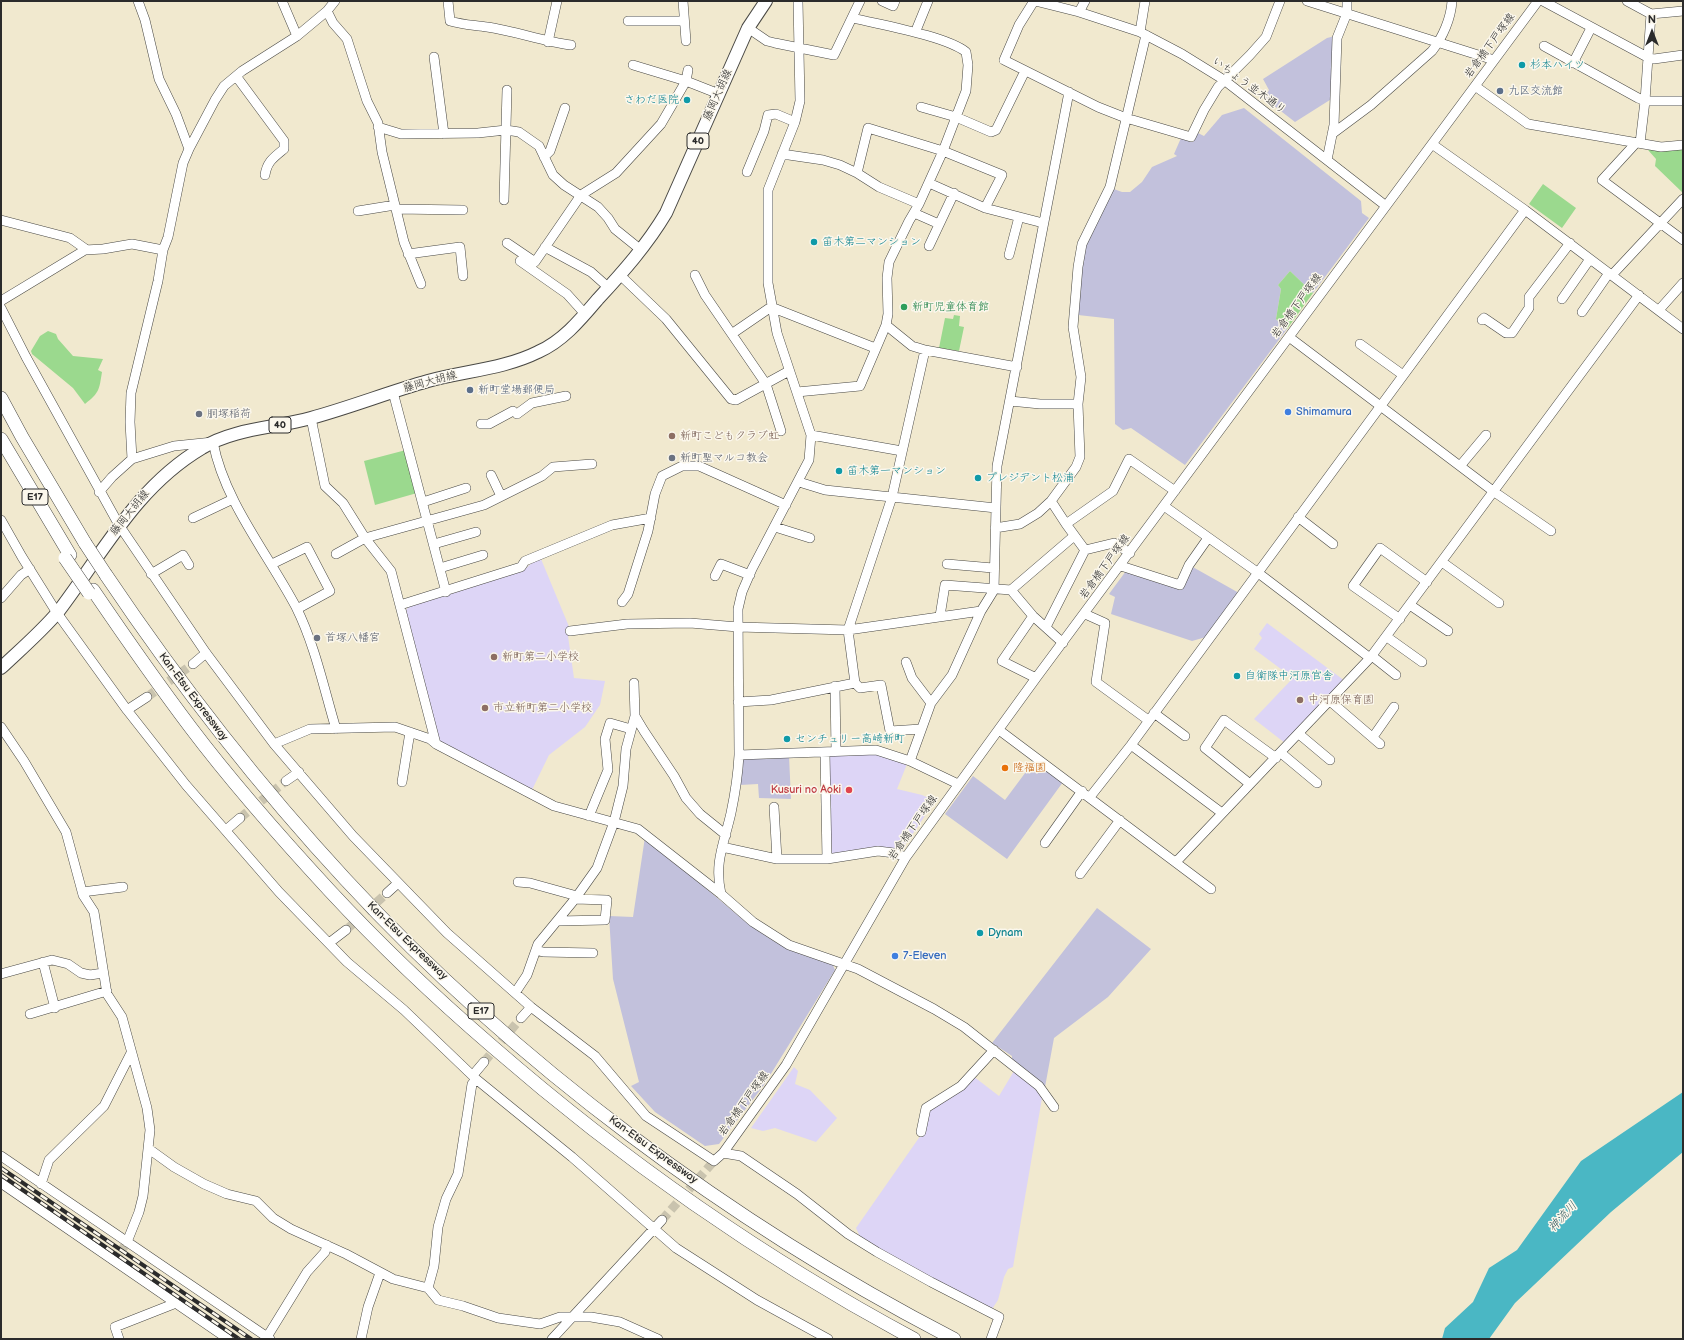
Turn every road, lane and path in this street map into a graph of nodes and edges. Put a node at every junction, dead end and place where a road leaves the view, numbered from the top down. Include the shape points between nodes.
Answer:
1 (138, 1) edge
2 (282, 1) edge
3 (335, 1) edge
4 (448, 1) edge
5 (557, 1) edge
6 (682, 1) edge
7 (766, 1) edge
8 (798, 1) edge
9 (860, 1) edge
10 (882, 1) edge
11 (895, 1) edge
12 (928, 1) edge
13 (1034, 1) edge
14 (1085, 1) edge
15 (1145, 1) edge
16 (1280, 1) edge
17 (1307, 1) edge
18 (1452, 1) edge
19 (1538, 1) edge
20 (1542, 1) edge
21 (1628, 1) edge
22 (1348, 2) edge
23 (327, 11) junction
24 (1683, 11) edge
25 (1079, 12) junction
26 (1347, 13) junction
27 (1651, 14) junction
28 (853, 18) junction
29 (628, 21) dead end
30 (684, 21) junction
31 (748, 28) junction
32 (917, 28) dead end
33 (1591, 28) junction
34 (1143, 34) junction
35 (297, 36) junction
36 (686, 41) dead end
37 (1440, 41) junction
38 (548, 42) junction
39 (571, 45) dead end
40 (1544, 46) dead end
41 (800, 48) junction
42 (1683, 55) edge
43 (434, 57) dead end
44 (1649, 58) junction
45 (1494, 60) junction
46 (1573, 63) junction
47 (633, 65) dead end
48 (688, 70) dead end
49 (1025, 71) junction
50 (236, 76) junction
51 (1224, 80) junction
52 (686, 81) junction
53 (1475, 86) junction
54 (507, 90) dead end
55 (1069, 92) junction
56 (719, 94) junction
57 (1645, 101) junction
58 (1683, 101) edge
59 (921, 107) dead end
60 (564, 108) dead end
61 (956, 117) junction
62 (1126, 118) junction
63 (795, 122) junction
64 (378, 127) junction
65 (506, 130) junction
66 (444, 134) junction
67 (1332, 134) junction
68 (1638, 143) junction
69 (1432, 144) junction
70 (1683, 146) edge
71 (189, 149) junction
72 (943, 152) junction
73 (782, 154) junction
74 (544, 156) junction
75 (1327, 160) junction
76 (747, 172) dead end
77 (857, 173) junction
78 (265, 175) dead end
79 (929, 183) junction
80 (954, 193) junction
81 (581, 195) junction
82 (1683, 199) edge
83 (504, 200) dead end
84 (920, 204) junction
85 (1386, 206) junction
86 (395, 207) junction
87 (985, 208) junction
88 (463, 210) dead end
89 (1525, 210) junction
90 (358, 211) dead end
91 (914, 214) junction
92 (1019, 217) junction
93 (1, 220) edge
94 (1043, 223) junction
95 (939, 224) junction
96 (1660, 224) junction
97 (1683, 240) edge
98 (507, 243) dead end
99 (1570, 243) junction
100 (929, 246) dead end
101 (545, 247) junction
102 (88, 250) junction
103 (163, 250) junction
104 (641, 250) junction
105 (408, 254) junction
106 (1009, 255) dead end
107 (1590, 259) junction
108 (520, 260) dead end
109 (1610, 274) junction
110 (620, 275) junction
111 (695, 275) dead end
112 (462, 276) dead end
113 (1683, 283) edge
114 (421, 284) dead end
115 (609, 288) junction
116 (1639, 295) junction
117 (1562, 299) dead end
118 (1, 307) edge
119 (771, 307) junction
120 (1659, 310) junction
121 (1582, 312) dead end
122 (585, 314) junction
123 (1482, 320) dead end
124 (886, 325) junction
125 (1683, 329) edge
126 (733, 333) junction
127 (1289, 337) junction
128 (1360, 344) dead end
129 (875, 348) junction
130 (925, 350) junction
131 (1017, 367) junction
132 (789, 371) junction
133 (1402, 375) junction
134 (766, 384) junction
135 (1, 391) edge
136 (393, 392) junction
137 (797, 392) junction
138 (566, 396) dead end
139 (1, 398) edge
140 (1010, 401) junction
141 (1078, 404) junction
142 (1380, 406) junction
143 (311, 418) junction
144 (481, 424) dead end
145 (781, 431) dead end
146 (811, 435) junction
147 (1486, 435) dead end
148 (22, 437) junction
149 (1, 438) edge
150 (213, 442) junction
151 (1, 451) edge
152 (902, 451) junction
153 (132, 459) junction
154 (592, 464) dead end
155 (1460, 466) junction
156 (491, 475) dead end
157 (799, 482) junction
158 (466, 488) dead end
159 (1493, 491) junction
160 (99, 492) junction
161 (1175, 492) junction
162 (501, 496) junction
163 (892, 497) junction
164 (233, 499) junction
165 (1051, 501) junction
166 (423, 502) junction
167 (786, 506) junction
168 (1164, 506) junction
169 (996, 508) junction
170 (1298, 517) junction
171 (193, 518) dead end
172 (651, 518) junction
173 (1, 520) edge
174 (427, 521) junction
175 (1066, 524) junction
176 (119, 525) junction
177 (775, 526) junction
178 (995, 528) junction
179 (1551, 531) dead end
180 (476, 532) dead end
181 (1074, 536) junction
182 (365, 538) junction
183 (810, 538) dead end
184 (1208, 538) junction
185 (434, 544) junction
186 (1333, 544) dead end
187 (1085, 550) junction
188 (1130, 553) junction
189 (336, 554) dead end
190 (483, 555) dead end
191 (67, 557) junction
192 (1442, 562) junction
193 (272, 564) junction
194 (947, 564) dead end
195 (190, 565) dead end
196 (1121, 566) junction
197 (440, 568) junction
198 (993, 568) junction
199 (30, 569) junction
200 (1257, 572) junction
201 (151, 574) junction
202 (750, 575) junction
203 (715, 576) dead end
204 (1427, 582) junction
205 (994, 590) junction
206 (1011, 590) junction
207 (446, 592) junction
208 (1, 598) edge
209 (622, 602) dead end
210 (1499, 603) dead end
211 (400, 605) junction
212 (1410, 605) junction
213 (296, 609) junction
214 (981, 611) junction
215 (57, 613) junction
216 (1085, 614) junction
217 (940, 616) junction
218 (1032, 616) junction
219 (1400, 619) junction
220 (738, 627) junction
221 (1046, 627) junction
222 (848, 630) junction
223 (570, 631) dead end
224 (1448, 631) dead end
225 (1387, 637) junction
226 (1063, 643) junction
227 (206, 653) junction
228 (1371, 657) junction
229 (906, 662) dead end
230 (1422, 662) dead end
231 (193, 664) tunnel mouth
232 (1, 668) edge
233 (1396, 675) dead end
234 (1036, 678) junction
235 (634, 683) dead end
236 (855, 683) junction
237 (835, 686) junction
238 (147, 697) tunnel mouth
239 (1330, 701) junction
240 (738, 702) junction
241 (931, 703) junction
242 (1394, 707) dead end
243 (127, 710) junction
244 (1154, 713) junction
245 (635, 716) junction
246 (1148, 720) junction
247 (1, 727) edge
248 (336, 729) junction
249 (631, 729) junction
250 (921, 729) junction
251 (999, 730) junction
252 (410, 732) junction
253 (1299, 734) junction
254 (1185, 736) dead end
255 (1373, 737) junction
256 (274, 744) junction
257 (436, 744) junction
258 (1380, 744) dead end
259 (1131, 745) junction
260 (836, 751) junction
261 (825, 752) junction
262 (739, 755) junction
263 (1278, 755) junction
264 (1330, 760) dead end
265 (910, 761) junction
266 (299, 772) junction
267 (286, 781) tunnel mouth
268 (402, 782) dead end
269 (1317, 783) dead end
270 (958, 784) junction
271 (1250, 784) junction
272 (1082, 791) junction
273 (1090, 797) junction
274 (774, 807) dead end
275 (1222, 813) junction
276 (589, 816) junction
277 (240, 818) tunnel mouth
278 (1120, 820) junction
279 (614, 822) junction
280 (226, 830) junction
281 (726, 835) junction
282 (1045, 843) dead end
283 (722, 847) junction
284 (906, 857) junction
285 (777, 859) junction
286 (827, 859) junction
287 (1176, 862) junction
288 (1080, 874) dead end
289 (518, 882) dead end
290 (398, 883) junction
291 (123, 887) dead end
292 (1211, 889) dead end
293 (82, 892) junction
294 (387, 893) tunnel mouth
295 (721, 894) junction
296 (576, 898) junction
297 (558, 921) junction
298 (346, 930) tunnel mouth
299 (329, 943) junction
300 (536, 950) junction
301 (593, 952) dead end
302 (43, 962) junction
303 (845, 964) junction
304 (103, 973) junction
305 (1, 974) edge
306 (107, 991) junction
307 (515, 993) junction
308 (531, 1007) junction
309 (55, 1008) junction
310 (30, 1014) dead end
311 (521, 1018) tunnel mouth
312 (994, 1050) junction
313 (131, 1053) junction
314 (484, 1062) tunnel mouth
315 (475, 1077) junction
316 (1054, 1107) dead end
317 (921, 1132) dead end
318 (149, 1149) junction
319 (723, 1153) junction
320 (1, 1156) edge
321 (1, 1183) edge
322 (41, 1184) junction
323 (662, 1220) tunnel mouth
324 (655, 1228) junction
325 (127, 1242) junction
326 (327, 1245) junction
327 (380, 1273) junction
328 (428, 1288) junction
329 (176, 1303) junction
330 (572, 1317) junction
331 (268, 1338) edge
332 (119, 1339) edge
333 (228, 1339) edge
334 (361, 1339) edge
335 (552, 1339) edge
336 (658, 1339) edge
337 (828, 1339) edge
338 (914, 1339) edge
339 (954, 1339) edge
340 (991, 1339) edge

1 - 71 street via 159,79
2 - 35 street
3 - 23 street
4 - 38 street via 450,21 461,25 493,28
5 - 38 street
6 - 30 street
7 - 31 main road, 藤岡大胡線 / 40
8 - 41 street
9 - 28 street
10 - 11 street via 893,6
12 - 32 street
13 - 25 street, いちょう並木通り
13 - 49 street via 1019,25 1004,60
14 - 25 street
15 - 34 street
16 - 51 street via 1266,37
17 - 26 street
18 - 37 street via 1452,8
19 - 45 street, 岩倉橋下戸塚線
20 - 33 street
21 - 27 street
22 - 26 street
23 - 35 street
23 - 64 street via 333,23 347,39
24 - 27 street
25 - 34 street, いちょう並木通り
26 - 37 street
26 - 67 street via 1337,38
27 - 44 street
28 - 41 street via 834,55
28 - 61 street via 932,38 966,52 966,91
29 - 30 street
30 - 36 street
31 - 41 street via 767,41
31 - 56 main road, 藤岡大胡線 / 40
33 - 44 street
33 - 46 street
34 - 51 street, いちょう並木通り
34 - 62 street
35 - 50 street
37 - 45 street
37 - 67 street via 1371,105
38 - 39 street
40 - 46 street
41 - 63 street via 800,101
42 - 44 street
43 - 66 street
44 - 57 street
45 - 53 street, 岩倉橋下戸塚線
46 - 57 street
47 - 52 street
48 - 52 street
49 - 55 street
49 - 61 street via 996,130 991,132
50 - 71 street via 224,86
50 - 78 street via 284,141 284,149 270,160
51 - 62 street via 1204,110 1191,137
51 - 75 street, いちょう並木通り
52 - 56 street
52 - 81 street via 661,124 648,140 616,173
53 - 68 street via 1528,124
53 - 69 street, 岩倉橋下戸塚線
54 - 65 street
55 - 62 street
55 - 94 street
56 - 104 main road, 藤岡大胡線 / 40 via 666,213
57 - 58 street
57 - 68 street
59 - 61 street
60 - 74 street via 550,151
61 - 72 street
62 - 141 street via 1110,187 1082,244 1078,267 1073,327 1081,377
63 - 73 street
63 - 76 street via 776,114 768,115
64 - 66 street via 401,134
64 - 86 street
65 - 66 street
65 - 74 street via 519,132 538,146
65 - 83 street
67 - 75 street
68 - 70 street via 1661,148
68 - 96 street via 1602,180
69 - 85 street, 岩倉橋下戸塚線
69 - 89 street
71 - 103 street
72 - 77 street via 868,128
72 - 79 street
72 - 87 street via 1002,175
73 - 77 street via 823,160
73 - 119 street via 768,190 767,201 768,283
74 - 81 street via 553,174 564,185
75 - 85 street, いちょう並木通り
77 - 84 street via 879,187
79 - 80 street
79 - 84 street
80 - 87 street
80 - 95 street
81 - 101 street
81 - 104 street via 598,207 615,229
82 - 96 street
84 - 91 street
85 - 127 street, 岩倉橋下戸塚線
86 - 88 street
86 - 90 street
86 - 105 street
87 - 92 street
89 - 99 street
89 - 133 street
91 - 95 street
91 - 124 street via 908,221 889,262
92 - 94 street
92 - 106 street
93 - 102 street via 70,238
94 - 131 street
95 - 100 street
96 - 97 street
96 - 109 street
98 - 101 street via 535,262
99 - 107 street
99 - 123 street via 1529,297 1529,308 1512,333 1506,333 1484,318
101 - 115 street via 591,272
102 - 103 street via 132,244
102 - 118 street
103 - 153 street via 131,394
104 - 110 main road, 藤岡大胡線 / 40
105 - 112 street via 460,247
105 - 114 street
107 - 109 street
107 - 117 street
108 - 122 street via 567,294
109 - 116 street
109 - 121 street
110 - 115 main road, 藤岡大胡線 / 40
110 - 134 street via 666,319 731,399 736,400
111 - 126 street via 704,295
113 - 120 street
115 - 122 main road, 藤岡大胡線 / 40
116 - 120 street
116 - 159 street
118 - 160 street
119 - 126 street
119 - 129 street
119 - 132 street
120 - 125 street
122 - 136 main road, 藤岡大胡線 / 40 via 552,344 526,357 493,367 430,380
124 - 129 street
124 - 130 street via 912,346
126 - 134 street
127 - 142 street
127 - 161 street, 岩倉橋下戸塚線
128 - 133 street
129 - 137 street via 860,386
130 - 131 street
130 - 152 street
131 - 140 street
132 - 134 street
132 - 137 street
133 - 142 street
134 - 145 street
135 - 148 highway
136 - 143 main road, 藤岡大胡線 / 40
136 - 166 street
137 - 146 street
138 - 144 street via 532,403 489,424
139 - 148 highway, Kan-Etsu Expressway / E17
140 - 141 street
140 - 169 street via 997,466
141 - 165 street via 1080,457 1076,467
142 - 155 street
142 - 170 street
143 - 150 main road, 藤岡大胡線 / 40
143 - 182 street via 326,486 343,503
146 - 152 street
146 - 157 street via 809,460
147 - 155 street
148 - 339 highway, Kan-Etsu Expressway / E17, bridge via 85,543 162,657 210,720 300,828 390,926 488,1018 632,1136 726,1203 809,1257
149 - 191 highway, Kan-Etsu Expressway / E17
150 - 153 street via 174,446
150 - 164 street via 222,477
150 - 176 main road, 藤岡大胡線 / 40 via 203,446 167,472
151 - 191 highway via 27,498
152 - 163 street
153 - 160 street
154 - 162 street via 552,467 542,476
155 - 159 street
156 - 162 street
157 - 163 street via 825,490
157 - 167 street
158 - 166 street
159 - 179 street
159 - 192 street
160 - 176 street
161 - 168 street, 岩倉橋下戸塚線
161 - 175 street via 1129,458 1113,491
162 - 174 street via 484,505
163 - 169 street
163 - 222 street
164 - 171 street
164 - 193 street
165 - 175 street
165 - 178 street via 1020,524
166 - 174 street
167 - 172 street via 699,466 682,466 662,476 655,494
167 - 177 street
168 - 184 street
168 - 188 street, 岩倉橋下戸塚線
169 - 178 street
170 - 186 street
170 - 200 street
172 - 207 street via 612,525 525,561 521,567
172 - 209 street via 628,594
173 - 199 street
174 - 182 street
174 - 185 street
175 - 181 street
176 - 201 street
176 - 215 main road, 藤岡大胡線 / 40
177 - 183 street
177 - 202 street
178 - 198 street
180 - 185 street
181 - 187 street
181 - 206 street
182 - 189 street
182 - 211 street via 391,571
184 - 196 street via 1189,565 1180,586
184 - 200 street
185 - 197 street
187 - 188 street via 1114,543
187 - 221 street
188 - 196 street, 岩倉橋下戸塚線
190 - 197 street
191 - 338 highway, Kan-Etsu Expressway / E17 via 192,729 241,790 376,939 480,1036 573,1115 669,1187 792,1268
192 - 204 street
192 - 210 street
193 - 213 street
193 - 213 street via 307,547 330,592
194 - 198 street
195 - 201 street via 183,555
196 - 216 street, 岩倉橋下戸塚線
197 - 207 street
198 - 205 street
199 - 208 street via 21,575
199 - 215 street
200 - 228 street
200 - 244 street
201 - 227 street
202 - 203 street via 721,564
202 - 220 street via 738,609
204 - 212 street
204 - 219 street via 1380,548 1353,586
205 - 206 street
205 - 214 street
205 - 217 street via 946,585
206 - 218 street
207 - 211 street
211 - 257 street
212 - 219 street
212 - 224 street
213 - 248 street via 311,645
214 - 217 street
214 - 241 street via 952,675
215 - 232 main road, 藤岡大胡線 / 40
215 - 243 street
216 - 226 street, 岩倉橋下戸塚線
216 - 246 street via 1106,623 1096,682
217 - 222 street
218 - 221 street
218 - 234 street via 1002,661
219 - 225 street
220 - 222 street
220 - 223 street via 690,623 627,624
220 - 240 street
221 - 226 street
222 - 236 street
225 - 228 street
225 - 230 street
226 - 234 street, 岩倉橋下戸塚線
227 - 231 street
227 - 256 street
228 - 233 street
228 - 239 street
229 - 241 street via 912,678
234 - 251 street, 岩倉橋下戸塚線
235 - 245 street
236 - 237 street
236 - 250 street via 860,688 881,685 890,731
237 - 240 street via 772,700
237 - 260 street
238 - 243 street
239 - 253 street
239 - 255 street
240 - 262 street
241 - 250 street
242 - 255 street
243 - 280 street via 186,785
244 - 246 street
244 - 254 street
245 - 249 street
245 - 281 street via 686,798 700,814
246 - 259 street
247 - 293 street via 66,832
248 - 252 street via 395,728
248 - 256 street via 310,729
249 - 276 street via 610,723 605,739 608,770
249 - 279 street via 626,748 623,786
250 - 265 street
251 - 270 street, 岩倉橋下戸塚線
251 - 272 street
252 - 257 street
252 - 268 street
253 - 263 street
253 - 264 street
255 - 258 street
256 - 266 street
257 - 276 street via 550,804
259 - 273 street
259 - 275 street
260 - 261 street
260 - 265 street via 876,750
261 - 262 street
261 - 286 street
262 - 281 street
263 - 269 street
263 - 271 street
263 - 271 street via 1224,720 1205,748
265 - 270 street
266 - 267 street
266 - 290 street via 353,836
270 - 284 street, 岩倉橋下戸塚線
271 - 275 street
272 - 273 street
272 - 282 street
273 - 278 street
274 - 285 street
275 - 287 street
276 - 279 street
277 - 280 street
278 - 287 street
278 - 288 street
279 - 295 street via 638,829
279 - 296 street via 596,868
280 - 299 street via 279,892
281 - 283 street
283 - 285 street
283 - 295 street via 717,868
284 - 286 street via 878,851
284 - 303 street, 岩倉橋下戸塚線
285 - 286 street
287 - 292 street
289 - 296 street via 530,883
290 - 294 street
290 - 307 street via 447,933
291 - 293 street
293 - 304 street via 94,912
295 - 303 street via 753,922 789,945
296 - 297 street
296 - 297 street via 607,900 605,920
297 - 300 street via 538,944
298 - 299 street
299 - 315 street
300 - 301 street
300 - 307 street via 527,975
302 - 304 street via 62,961 81,974
302 - 305 street
302 - 309 street
303 - 312 street via 934,1009 964,1027
303 - 319 street, 岩倉橋下戸塚線 via 786,1065
304 - 306 street
306 - 309 street
306 - 313 street via 122,1018
307 - 308 street
308 - 311 street
308 - 319 street, 岩倉橋下戸塚線 via 595,1056 646,1116 714,1161
309 - 310 street
312 - 316 street via 1039,1086
312 - 317 street via 961,1086 926,1108
313 - 318 street via 147,1108
313 - 322 street via 104,1106 49,1160
314 - 315 street
315 - 324 street
315 - 328 street via 458,1174 446,1199 438,1227 434,1266
318 - 325 street via 143,1196
318 - 326 street via 204,1184 227,1194 256,1201 274,1218 291,1229
319 - 340 street via 742,1156 848,1234 931,1282 999,1317
320 - 322 street
321 - 329 street
322 - 325 street
323 - 324 street
324 - 330 street
324 - 337 street via 676,1248 710,1271
325 - 331 street
326 - 327 street
326 - 331 street via 325,1252 307,1272
327 - 328 street
327 - 334 street
328 - 330 street via 438,1300 498,1318 540,1324 560,1317
329 - 332 street via 115,1327
329 - 333 street
330 - 335 street
330 - 336 street via 620,1322

